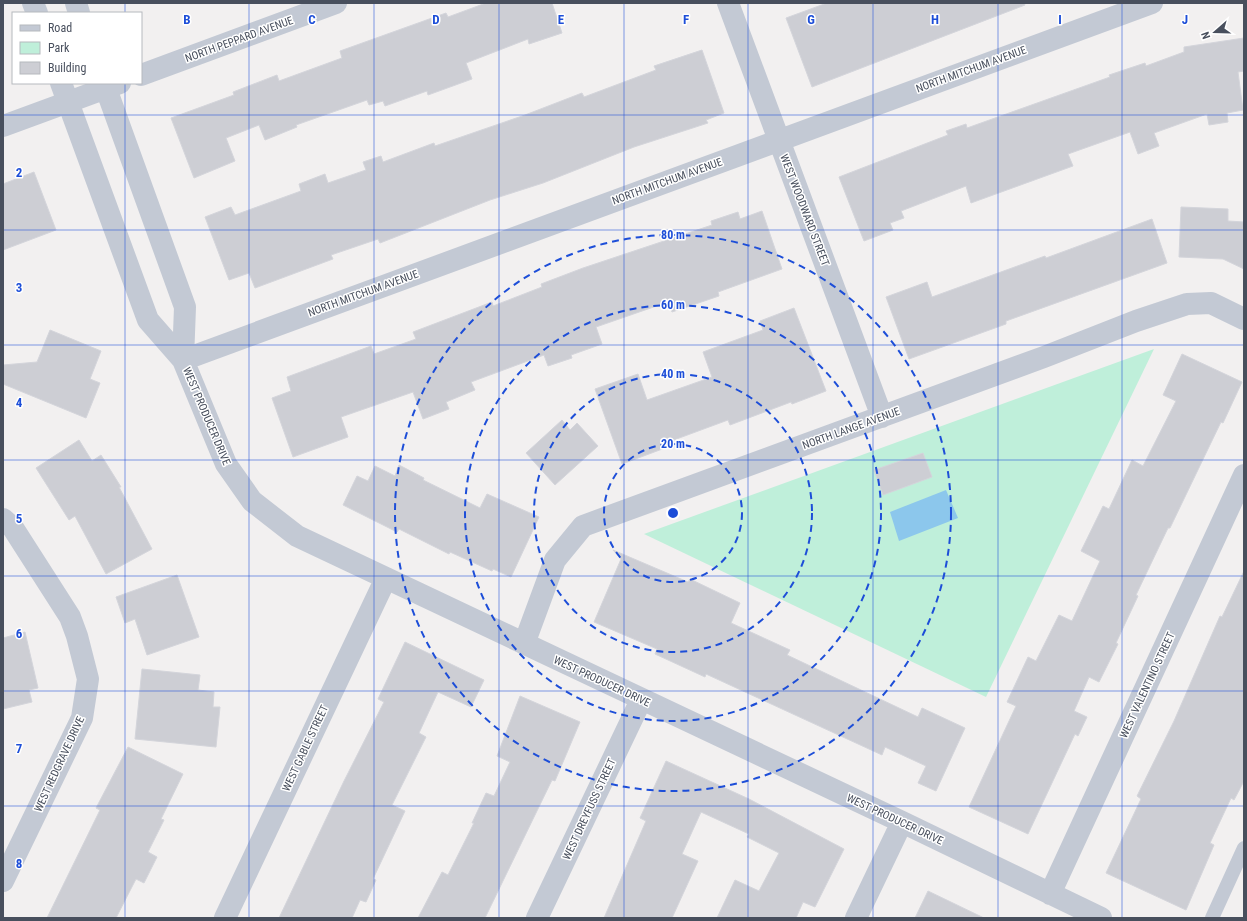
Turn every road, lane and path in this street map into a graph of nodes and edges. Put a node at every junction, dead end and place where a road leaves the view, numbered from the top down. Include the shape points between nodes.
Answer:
1 (336, 3) edge
2 (728, 3) edge
3 (1152, 3) edge
4 (142, 75) edge
5 (110, 85) edge
6 (65, 93) edge
7 (3, 126) edge
8 (778, 140) junction
9 (1244, 319) edge
10 (183, 360) junction
11 (882, 417) junction
12 (1244, 475) edge
13 (3, 519) edge
14 (386, 578) junction
15 (524, 644) junction
16 (641, 700) junction
17 (902, 822) junction
18 (1244, 848) edge
19 (3, 881) edge
20 (1050, 894) junction
21 (225, 918) edge
22 (537, 918) edge
23 (856, 918) edge
24 (1101, 918) edge
25 (1212, 918) edge

1 - 4 street, NORTH PEPPARD AVENUE
2 - 8 street, WEST WOODWARD STREET
3 - 8 street, NORTH MITCHUM AVENUE
5 - 6 street
5 - 10 street, WEST PRODUCER DRIVE via 186,307
6 - 7 street
6 - 10 street, WEST PRODUCER DRIVE via 148,320
8 - 10 street, NORTH MITCHUM AVENUE
8 - 11 street, WEST WOODWARD STREET
9 - 11 street, NORTH LANGE AVENUE via 1211,303 1187,304
10 - 14 street, WEST PRODUCER DRIVE via 226,464 252,502 297,536
11 - 15 street, NORTH LANGE AVENUE via 583,526 555,560
12 - 20 street, WEST VALENTINO STREET
13 - 19 street, WEST REDGRAVE DRIVE via 12,528 70,617 88,679 82,718
14 - 15 street, WEST PRODUCER DRIVE
14 - 21 street, WEST GABLE STREET
15 - 16 street, WEST PRODUCER DRIVE
16 - 17 street, WEST PRODUCER DRIVE
16 - 22 street, WEST DREYFUSS STREET
17 - 20 street, WEST PRODUCER DRIVE
17 - 23 street
18 - 25 lane
20 - 24 street, WEST PRODUCER DRIVE

